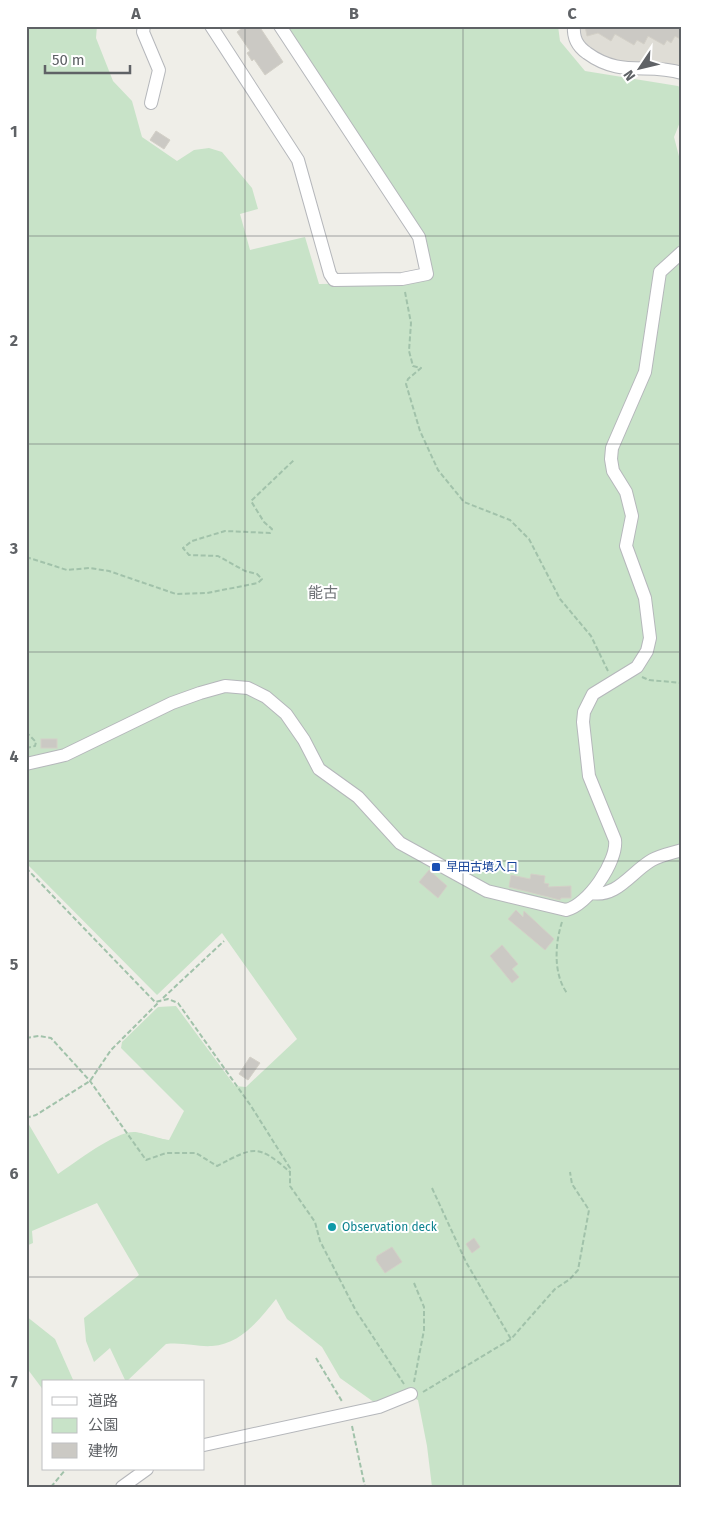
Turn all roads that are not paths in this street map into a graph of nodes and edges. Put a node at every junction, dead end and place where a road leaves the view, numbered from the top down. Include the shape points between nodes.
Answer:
1 (144, 26) edge
2 (211, 26) edge
3 (280, 26) edge
4 (574, 26) edge
5 (682, 73) edge
6 (151, 103) dead end
7 (682, 252) edge
8 (26, 764) edge
9 (682, 850) edge
10 (591, 893) junction
11 (411, 1394) road end
12 (205, 1444) edge
13 (146, 1470) edge
14 (122, 1487) edge

1 - 6 street via 143,32 159,70
2 - 3 street via 298,160 334,280 402,279 427,274 418,237
4 - 5 street via 574,34 582,50 610,66
7 - 10 street via 660,272 645,372 616,439 611,459 613,471 626,492 632,516 626,546 640,580 650,638 647,651 631,671 593,694 584,712 590,776 616,849 613,861
8 - 10 street via 65,755 172,703 200,693 225,686 248,688 266,697 286,714 319,769 358,797 400,843 487,891 566,910 576,908
9 - 10 street via 652,860 612,891 601,895
11 - 12 street via 379,1406
13 - 14 street

